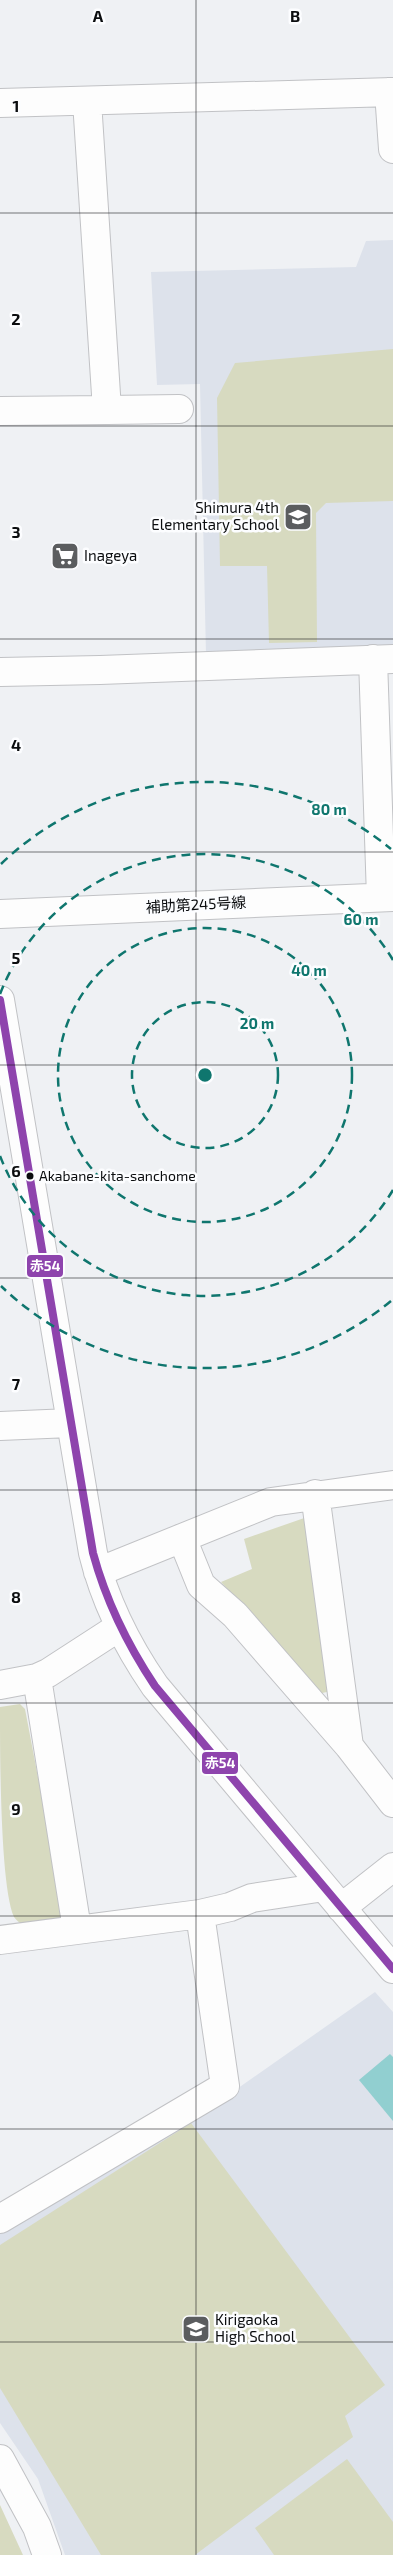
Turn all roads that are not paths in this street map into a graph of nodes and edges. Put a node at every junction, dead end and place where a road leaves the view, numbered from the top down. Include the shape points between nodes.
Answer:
1 (391, 92) edge
2 (87, 101) junction
3 (0, 103) edge
4 (393, 149) edge
5 (179, 409) dead end
6 (107, 410) junction
7 (0, 411) edge
8 (383, 659) edge
9 (0, 672) edge
10 (387, 897) edge
11 (0, 914) edge
12 (0, 1000) edge
13 (2, 1031) edge
14 (70, 1423) junction
15 (0, 1426) edge
16 (393, 1484) edge
17 (315, 1494) junction
18 (182, 1538) junction
19 (98, 1572) junction
20 (119, 1628) junction
21 (37, 1678) junction
22 (0, 1685) edge
23 (349, 1746) junction
24 (393, 1803) edge
25 (393, 1867) edge
26 (324, 1887) junction
27 (342, 1908) junction
28 (200, 1914) junction
29 (77, 1929) junction
30 (0, 1940) edge
31 (393, 1969) edge
32 (0, 2219) edge
33 (0, 2459) edge
34 (46, 2555) edge

1 - 2 street
1 - 4 street
2 - 3 street
2 - 6 street
5 - 6 street
6 - 7 street
8 - 9 street
8 - 10 street
10 - 11 street, 補助第245号線
12 - 13 street
13 - 14 street
14 - 15 street
14 - 19 street
16 - 17 street
17 - 18 street via 271,1502
17 - 23 street
18 - 19 street
18 - 23 street via 201,1585 235,1615
19 - 20 street
20 - 21 street
20 - 26 street via 155,1686
21 - 22 street
21 - 29 street
23 - 24 street
25 - 27 street
26 - 27 street
26 - 28 street via 252,1898
27 - 31 street
28 - 29 street
28 - 32 street via 225,2086
29 - 30 street
33 - 34 street via 37,2527

